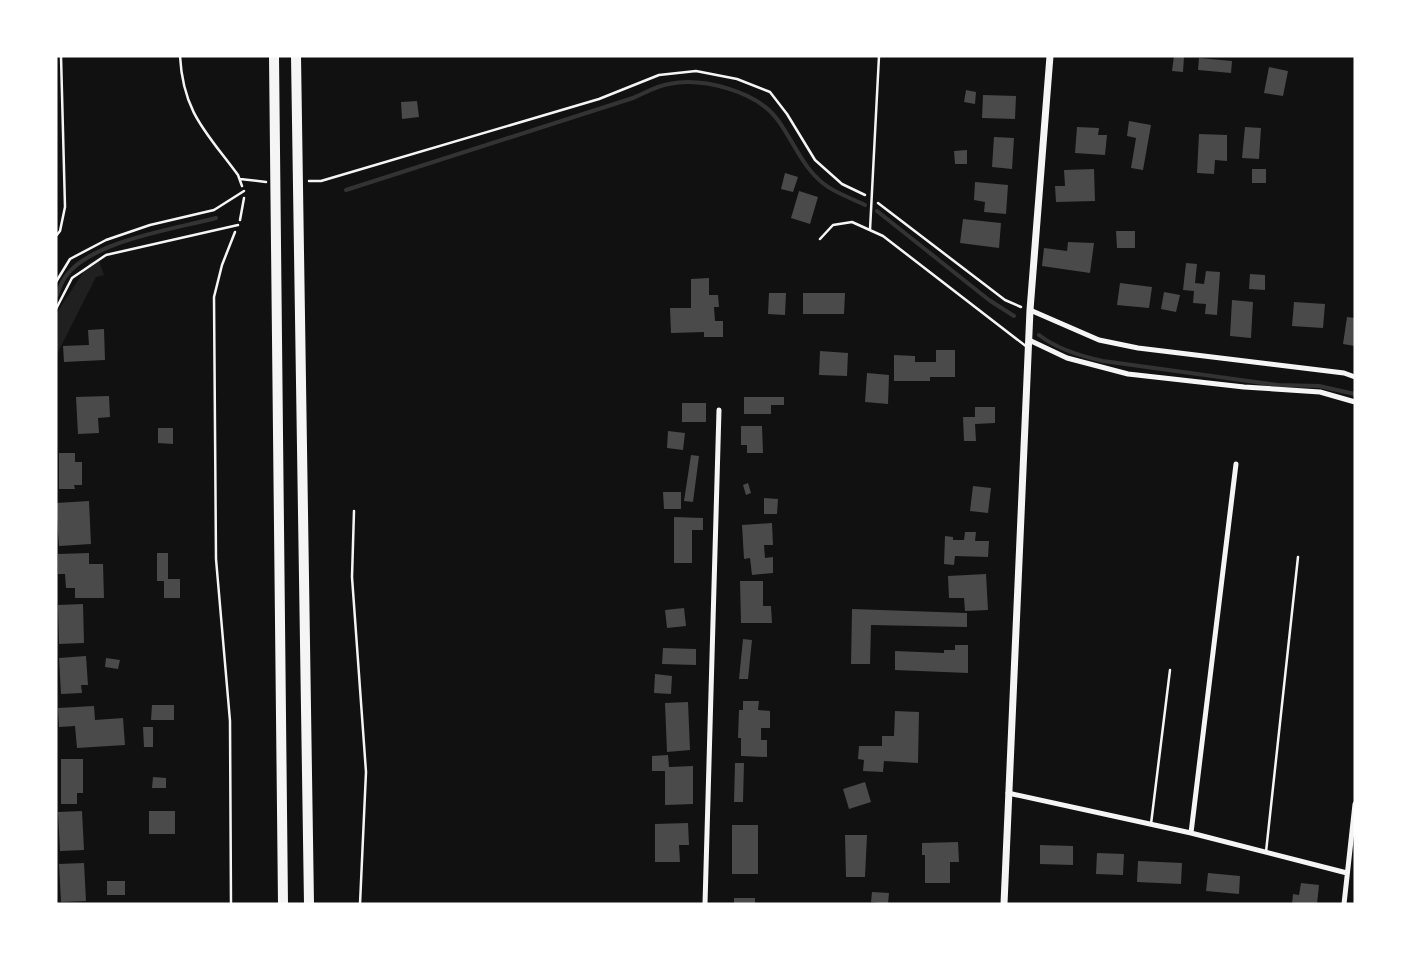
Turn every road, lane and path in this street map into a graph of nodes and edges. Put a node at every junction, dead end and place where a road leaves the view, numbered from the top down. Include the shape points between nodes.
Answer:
1 (61, 56) edge
2 (180, 56) edge
3 (274, 56) edge
4 (296, 56) edge
5 (879, 56) edge
6 (1050, 56) edge
7 (240, 179) junction
8 (321, 181) dead end
9 (259, 182) dead end
10 (244, 191) junction
11 (872, 198) junction
12 (238, 225) junction
13 (870, 230) junction
14 (56, 236) edge
15 (820, 240) dead end
16 (56, 282) edge
17 (56, 309) edge
18 (1030, 310) junction
19 (1029, 340) junction
20 (1028, 348) junction
21 (1355, 377) edge
22 (1355, 402) edge
23 (719, 410) dead end
24 (1236, 464) dead end
25 (354, 512) dead end
26 (1298, 557) dead end
27 (1170, 670) dead end
28 (1008, 793) junction
29 (1355, 804) edge
30 (1151, 824) junction
31 (1190, 833) junction
32 (1266, 852) junction
33 (1347, 873) junction
34 (230, 904) edge
35 (283, 904) edge
36 (309, 904) edge
37 (360, 904) edge
38 (705, 904) edge
39 (1004, 904) edge
40 (1344, 904) edge

1 - 14 lane via 65,208
2 - 7 path via 192,113
3 - 35 highway
4 - 36 highway
5 - 11 lane
6 - 18 street
7 - 9 path
7 - 10 path
8 - 11 path via 599,99 659,76 696,71 737,79 770,92 815,160 842,184
10 - 12 path via 244,206
10 - 16 lane via 214,210 150,225 106,240 70,259
11 - 13 lane
11 - 18 path via 1005,300
12 - 17 lane via 106,256 72,278
12 - 34 path via 222,265 214,297 216,559 230,720
13 - 15 lane via 852,222 833,225
13 - 20 lane via 916,260
18 - 19 street
18 - 21 street via 1099,340 1123,345
19 - 20 street
19 - 22 street via 1067,358 1128,374 1320,392
20 - 28 street
23 - 38 street
24 - 31 street
25 - 37 path via 352,577 366,772
26 - 32 lane
27 - 30 lane
28 - 30 street
28 - 39 street
29 - 33 street
30 - 31 street
31 - 32 street
32 - 33 street
33 - 40 street

